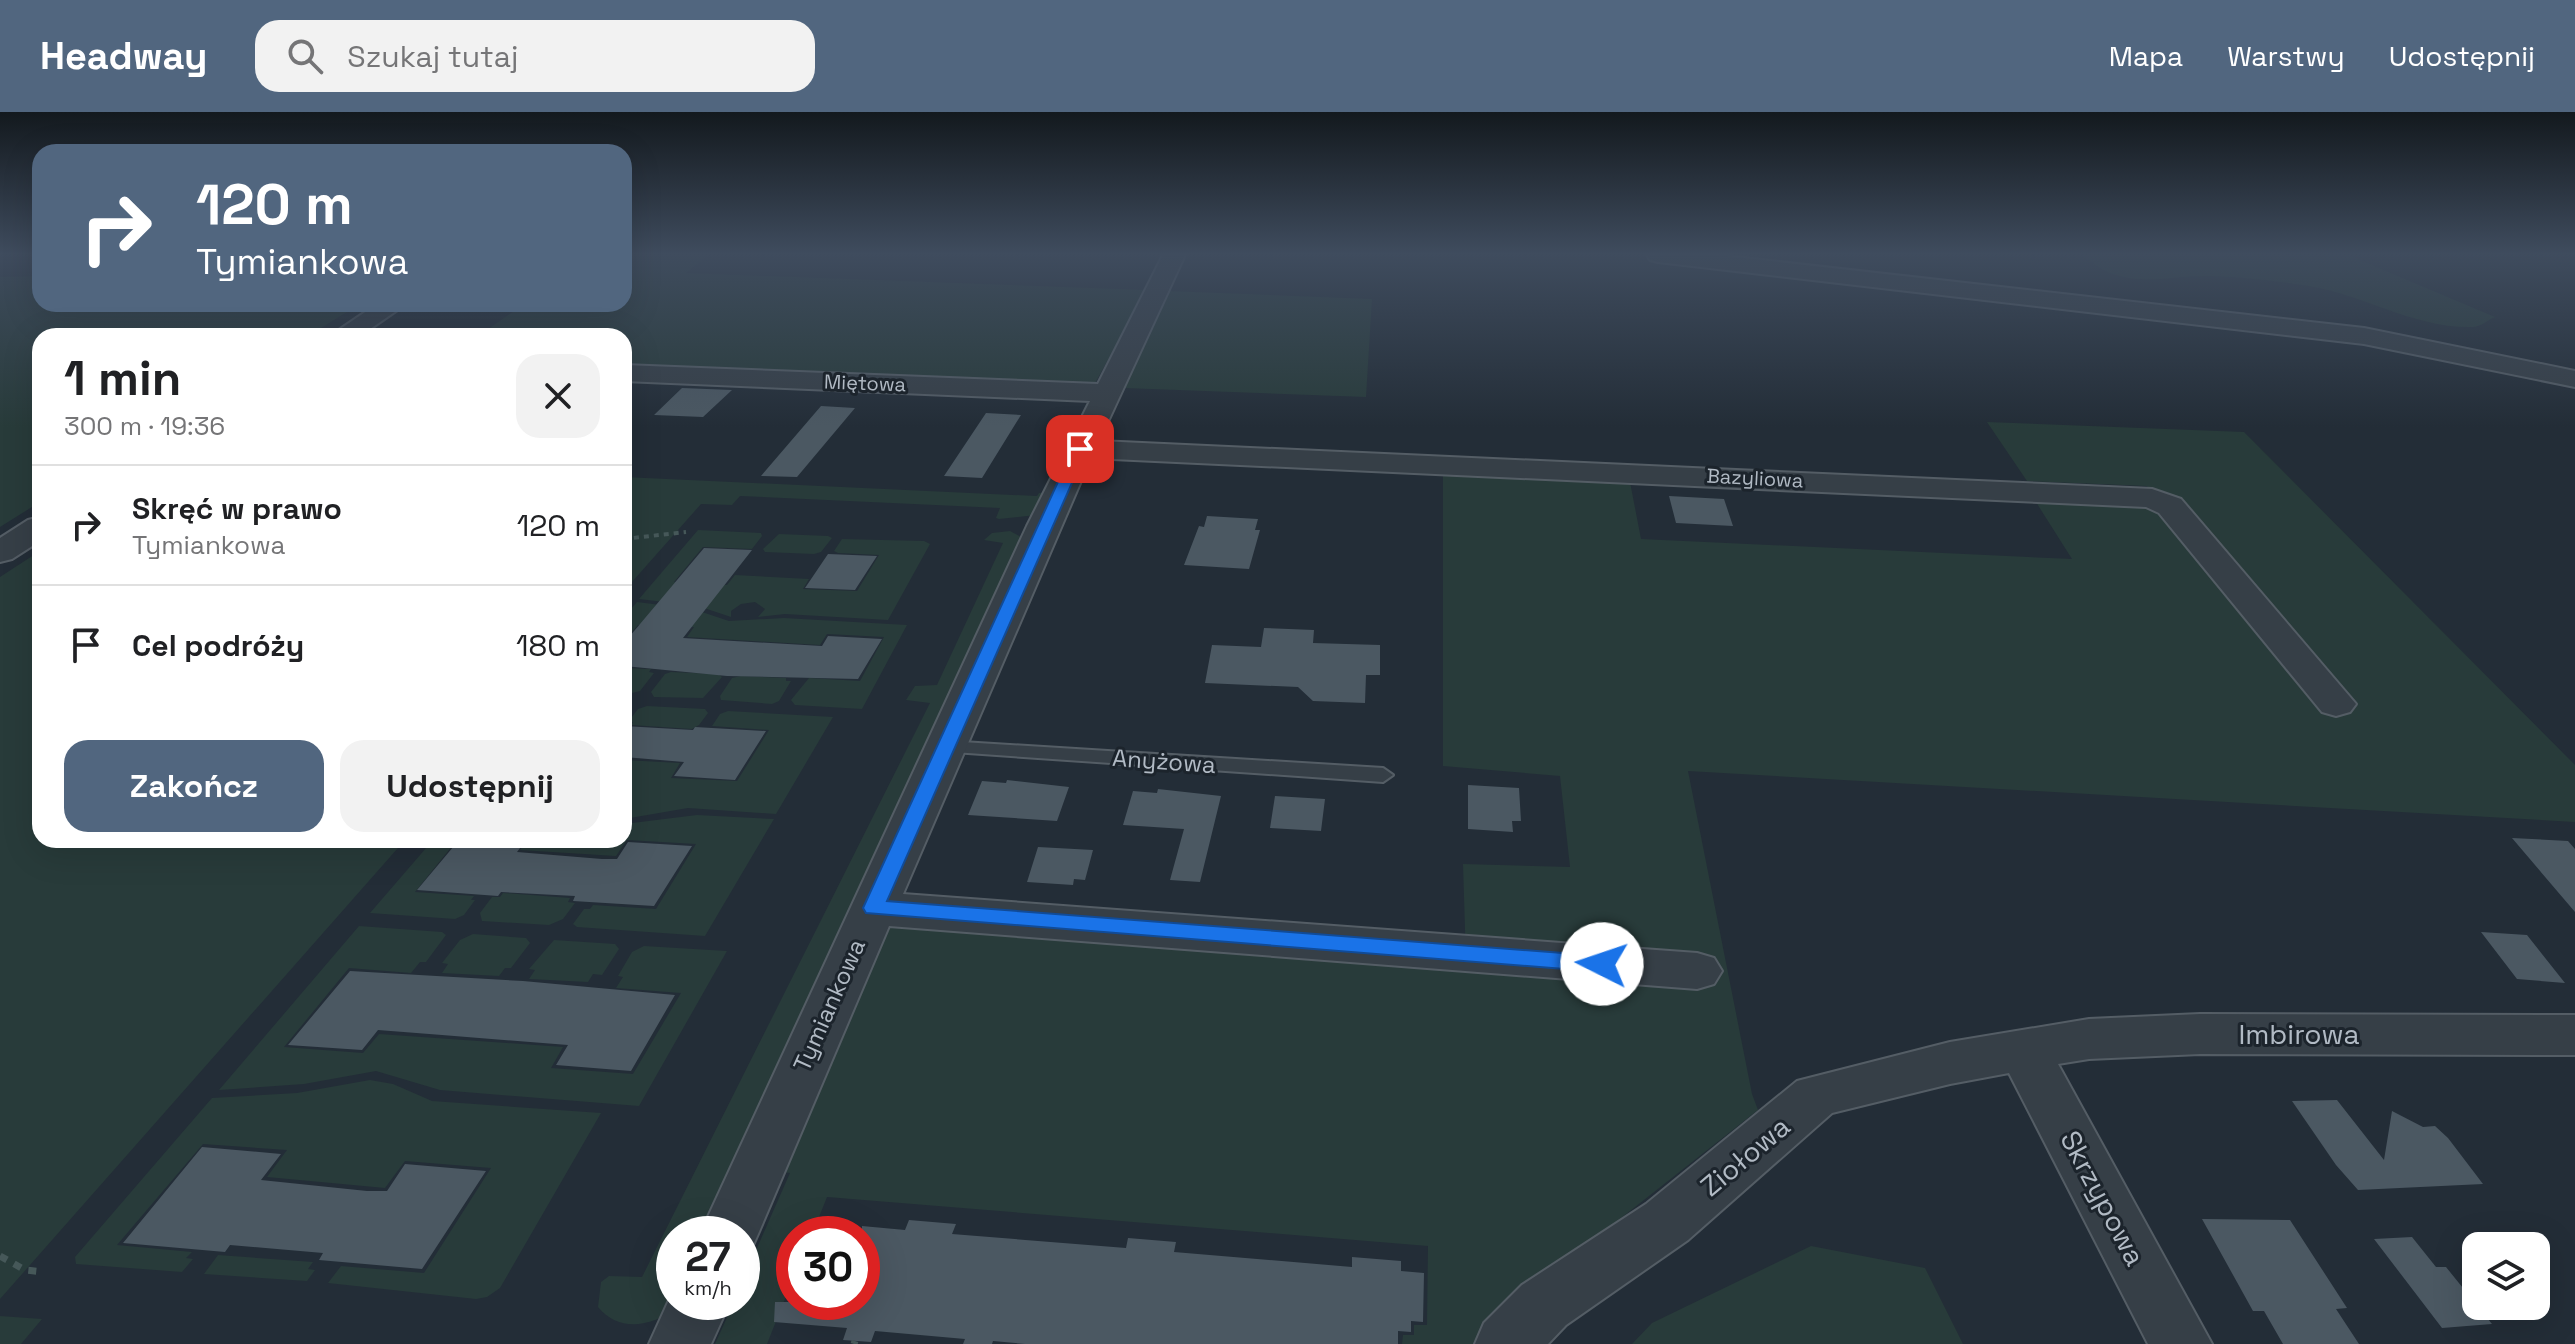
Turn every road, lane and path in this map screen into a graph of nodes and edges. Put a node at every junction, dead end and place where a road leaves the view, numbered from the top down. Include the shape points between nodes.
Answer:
1 (380, 312) edge
2 (1146, 312) edge
3 (2163, 312) edge
4 (356, 328) edge
5 (632, 373) edge
6 (2575, 379) edge
7 (1107, 393) junction
8 (1080, 449) junction
9 (32, 532) edge
10 (686, 532) dead end
11 (632, 538) edge
12 (0, 552) edge
13 (2336, 704) dead end
14 (946, 747) junction
15 (1383, 775) dead end
16 (873, 908) junction
17 (1697, 971) dead end
18 (2575, 1035) edge
19 (2024, 1051) junction
20 (737, 1216) edge
21 (0, 1256) edge
22 (44, 1272) dead end
23 (691, 1320) edge
24 (680, 1344) edge
25 (1506, 1344) edge
26 (2181, 1344) edge

1 - 4 street
2 - 7 street, Tymiankowa
3 - 6 street via 2364,336
5 - 7 street, Miętowa
7 - 8 street, Tymiankowa
8 - 13 street, Bazyliowa via 2152,498 2170,506
8 - 14 street, Tymiankowa
9 - 12 street
10 - 11 path
14 - 15 lane, Anyżowa
14 - 16 street, Tymiankowa
16 - 17 street
16 - 20 street, Tymiankowa
18 - 19 street, Imbirowa via 2200,1034 2089,1039
19 - 25 street, Ziołowa via 1816,1096 1667,1222 1544,1305
19 - 26 street, Skrzypowa
21 - 22 path via 25,1270
23 - 24 street

